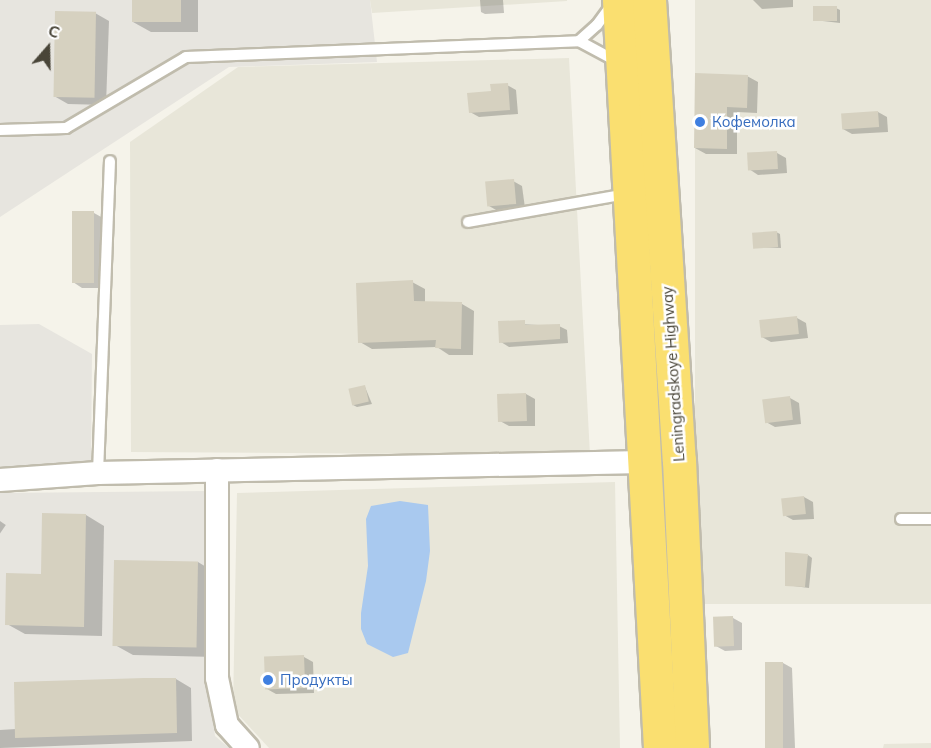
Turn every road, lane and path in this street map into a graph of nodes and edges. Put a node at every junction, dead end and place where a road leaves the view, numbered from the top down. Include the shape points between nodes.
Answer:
1 (617, 0) edge
2 (649, 0) edge
3 (579, 41) junction
4 (622, 68) junction
5 (0, 130) edge
6 (110, 160) dead end
7 (629, 193) junction
8 (468, 222) dead end
9 (643, 462) junction
10 (218, 470) junction
11 (98, 473) junction
12 (0, 480) edge
13 (901, 519) dead end
14 (931, 519) edge
15 (248, 748) edge
16 (660, 748) edge
17 (692, 748) edge

1 - 3 lane via 597,26
1 - 4 highway
2 - 17 highway, Leningradskoye Highway via 679,460
3 - 4 lane via 611,57
3 - 5 lane via 186,57 66,128
4 - 7 highway
6 - 11 lane
7 - 8 lane
7 - 9 highway
9 - 10 street
9 - 16 highway
10 - 11 street
10 - 15 street via 217,678 227,725
11 - 12 street
13 - 14 lane

